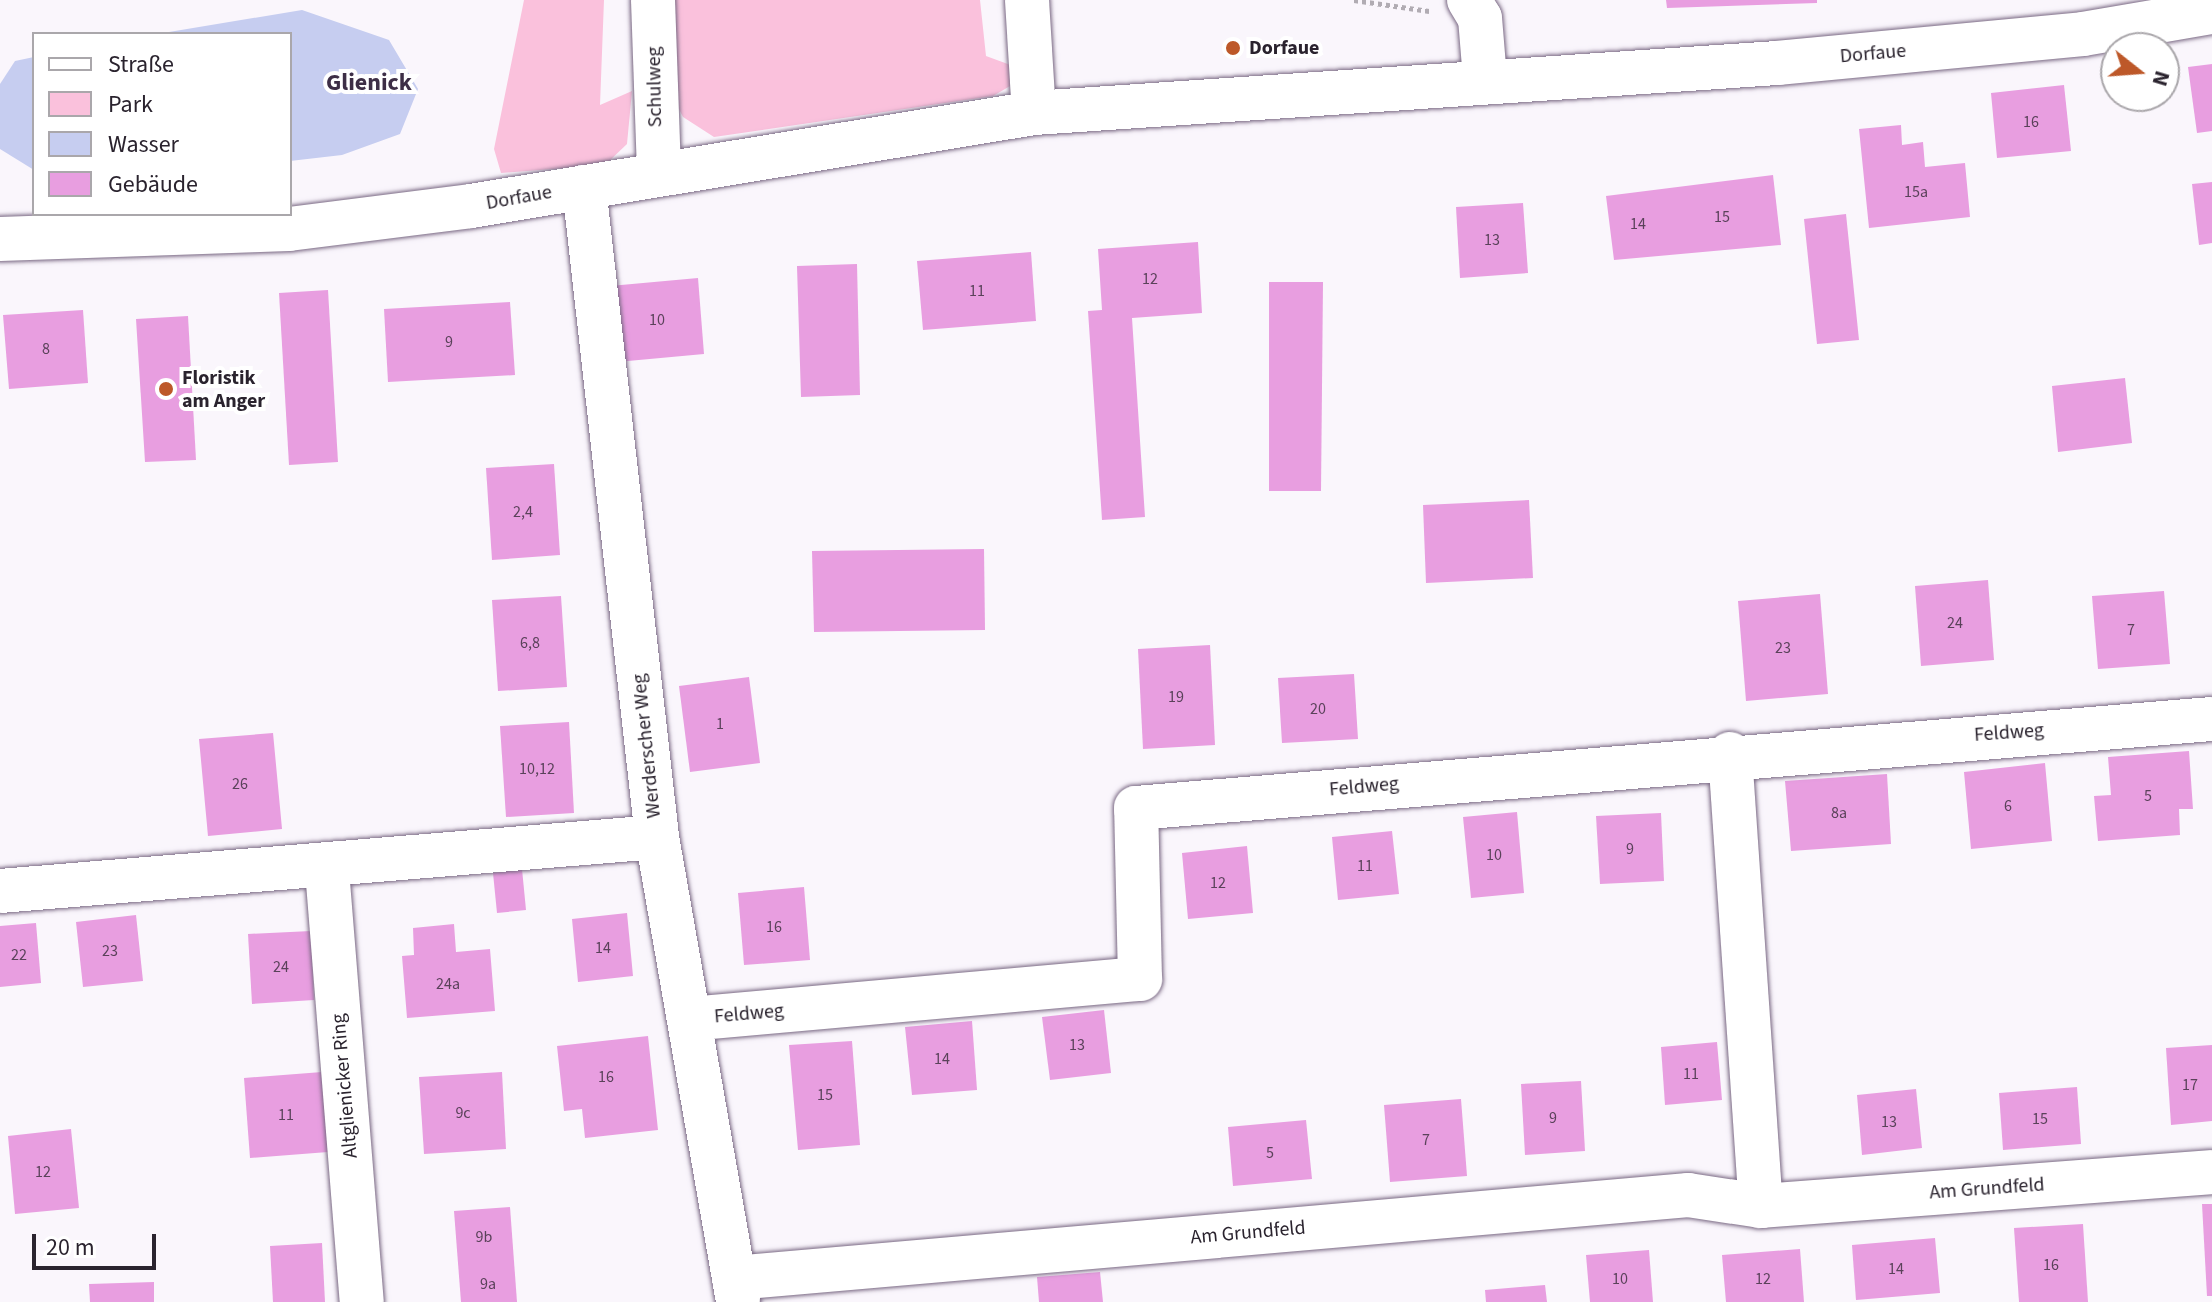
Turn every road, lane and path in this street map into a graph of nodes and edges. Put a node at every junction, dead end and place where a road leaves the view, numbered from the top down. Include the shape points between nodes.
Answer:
1 (653, 0) edge
2 (1027, 0) edge
3 (1354, 0) edge
4 (1474, 9) edge
5 (2212, 12) edge
6 (1485, 79) junction
7 (1034, 113) junction
8 (659, 173) junction
9 (584, 187) junction
10 (0, 239) edge
11 (2212, 719) edge
12 (1730, 754) junction
13 (657, 837) junction
14 (327, 870) junction
15 (0, 891) edge
16 (690, 1019) junction
17 (2212, 1172) edge
18 (1761, 1206) junction
19 (736, 1290) edge
20 (362, 1302) edge

1 - 8 street, Schulweg
2 - 7 street
3 - 4 path
4 - 6 street
5 - 6 street, Dorfaue via 1932,49
6 - 7 street, Dorfaue
7 - 8 street, Dorfaue
8 - 9 street, Dorfaue
9 - 10 street, Dorfaue via 289,229
9 - 13 street, Werderscher Weg
11 - 12 street, Feldweg
12 - 16 street, Feldweg via 1136,808 1140,979
12 - 18 street
13 - 14 street
13 - 16 street, Werderscher Weg
14 - 15 street
14 - 20 street, Altglienicker Ring
16 - 19 street, Werderscher Weg
17 - 18 street, Am Grundfeld
18 - 19 street, Am Grundfeld via 1688,1195

